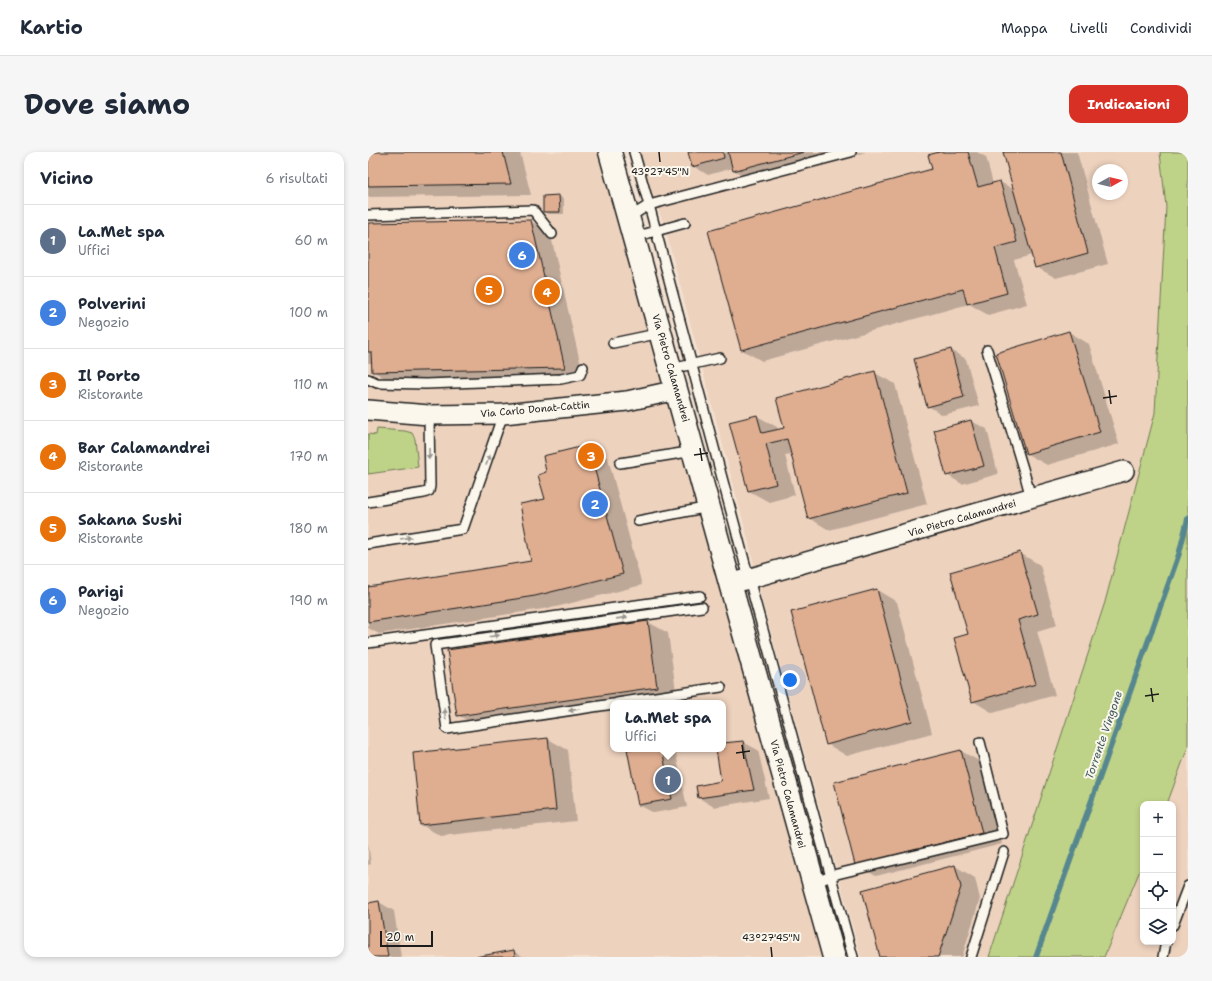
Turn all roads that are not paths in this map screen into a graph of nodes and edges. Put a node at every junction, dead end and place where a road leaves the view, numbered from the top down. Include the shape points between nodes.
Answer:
1 (634, 152) edge
2 (850, 152) edge
3 (615, 153) edge
4 (650, 205) junction
5 (368, 215) edge
6 (685, 223) dead end
7 (631, 227) junction
8 (656, 231) junction
9 (552, 234) dead end
10 (661, 333) junction
11 (613, 343) dead end
12 (987, 350) dead end
13 (720, 358) dead end
14 (583, 367) dead end
15 (682, 367) junction
16 (368, 379) edge
17 (677, 390) junction
18 (368, 410) edge
19 (429, 414) junction
20 (503, 414) junction
21 (694, 451) junction
22 (620, 463) dead end
23 (1124, 471) dead end
24 (1030, 498) junction
25 (368, 502) edge
26 (709, 507) junction
27 (638, 521) dead end
28 (368, 544) edge
29 (740, 582) junction
30 (700, 596) dead end
31 (702, 607) dead end
32 (368, 643) edge
33 (721, 687) dead end
34 (636, 700) edge
35 (610, 704) edge
36 (980, 742) dead end
37 (1004, 852) dead end
38 (822, 880) junction
39 (1188, 886) edge
40 (1176, 917) edge
41 (1165, 945) edge
42 (834, 957) edge
43 (853, 957) edge
44 (971, 957) edge
45 (1162, 957) edge

1 - 4 lane
2 - 4 lane
3 - 7 main road, Via Pietro Calamandrei
4 - 7 lane
4 - 8 lane
5 - 9 lane via 533,210
6 - 8 lane
7 - 8 lane
7 - 10 main road, Via Pietro Calamandrei
8 - 15 lane
10 - 11 lane
10 - 15 main road, Via Pietro Calamandrei
12 - 24 lane
13 - 15 lane
14 - 16 lane via 580,375 561,379 426,384 377,383
15 - 17 main road, Via Pietro Calamandrei
15 - 29 lane
17 - 20 street, Via Carlo Donat-Cattin via 627,401
17 - 21 main road, Via Pietro Calamandrei
18 - 19 street, Via Carlo Donat-Cattin
19 - 20 street, Via Carlo Donat-Cattin
19 -> 25 lane via 429,491
28 -> 20 lane via 463,529
21 - 22 lane
21 - 26 main road, Via Pietro Calamandrei
23 - 24 street, Via Pietro Calamandrei
24 - 29 street, Via Pietro Calamandrei
26 - 27 lane
26 - 29 main road, Via Pietro Calamandrei
29 - 38 main road, Via Pietro Calamandrei
30 - 32 lane
35 -> 31 lane via 447,729 435,645
33 - 34 lane
36 - 38 lane via 1003,834
37 - 44 lane
38 - 42 main road, Via Pietro Calamandrei
38 - 43 lane
39 - 40 lane
41 - 45 lane

